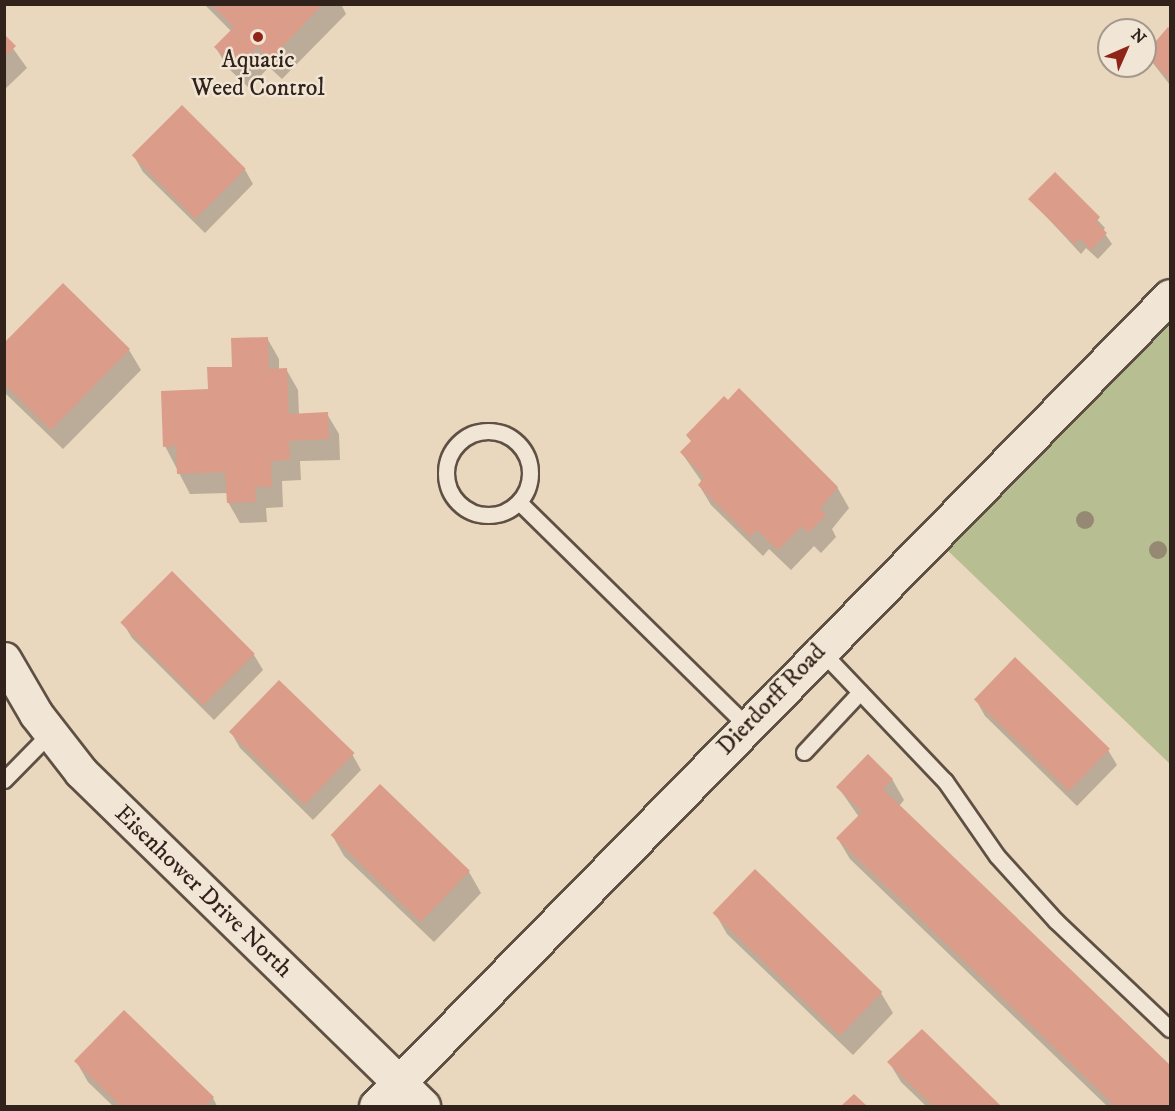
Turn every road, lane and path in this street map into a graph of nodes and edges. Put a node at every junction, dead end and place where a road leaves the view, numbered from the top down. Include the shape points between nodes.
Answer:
1 (1170, 296) edge
2 (519, 502) junction
3 (821, 651) junction
4 (4, 659) edge
5 (860, 692) junction
6 (747, 726) junction
7 (51, 732) junction
8 (804, 752) dead end
9 (4, 780) edge
10 (1170, 1029) edge
11 (388, 1095) edge
12 (423, 1107) edge

1 - 3 street, Dierdorff Road
2 - 2 lane via 530,471 525,452 516,442 493,431 479,432 457,445 446,471 454,499 465,508 486,514 507,510
2 - 6 lane
3 - 5 lane
3 - 6 street, Dierdorff Road
4 - 7 street, Eisenhower Drive North
5 - 8 lane
5 - 10 lane via 945,781 997,856 1056,921
6 - 11 street, Dierdorff Road
7 - 9 lane
7 - 11 street, Eisenhower Drive North via 81,772
11 - 12 street, Eisenhower Drive North

